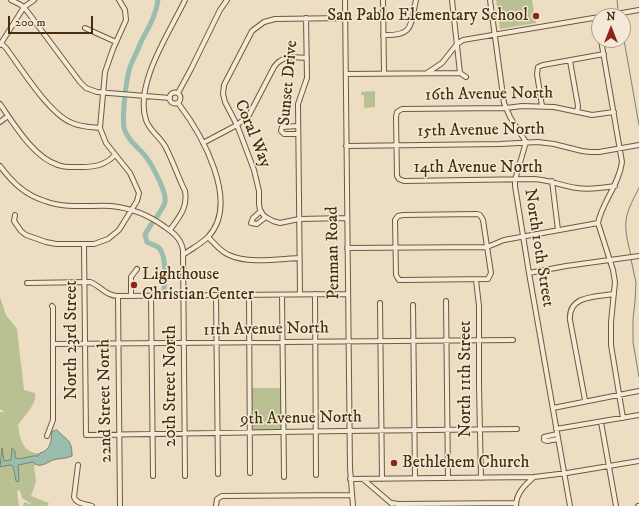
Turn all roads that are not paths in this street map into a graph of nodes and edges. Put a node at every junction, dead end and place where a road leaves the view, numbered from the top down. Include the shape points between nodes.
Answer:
1 (11, 0) edge
2 (34, 0) edge
3 (119, 0) edge
4 (185, 0) edge
5 (227, 0) edge
6 (345, 0) edge
7 (383, 0) edge
8 (416, 0) edge
9 (452, 0) edge
10 (490, 0) edge
11 (24, 7) junction
12 (306, 18) junction
13 (345, 18) junction
14 (591, 18) edge
15 (85, 28) dead end
16 (384, 35) junction
17 (494, 36) junction
18 (116, 42) junction
19 (0, 44) edge
20 (457, 44) junction
21 (603, 48) edge
22 (604, 54) junction
23 (307, 58) junction
24 (570, 60) junction
25 (384, 73) junction
26 (427, 73) junction
27 (460, 73) junction
28 (346, 74) junction
29 (466, 76) dead end
30 (103, 92) junction
31 (178, 93) junction
32 (145, 96) junction
33 (170, 98) junction
34 (178, 103) junction
35 (0, 104) edge
36 (542, 106) junction
37 (506, 108) junction
38 (577, 112) junction
39 (614, 112) junction
40 (8, 116) junction
41 (0, 122) edge
42 (237, 125) junction
43 (298, 126) junction
44 (100, 128) junction
45 (298, 134) junction
46 (526, 142) junction
47 (202, 143) junction
48 (397, 145) junction
49 (639, 145) edge
50 (346, 146) junction
51 (620, 148) junction
52 (115, 155) junction
53 (0, 166) edge
54 (515, 180) junction
55 (552, 181) junction
56 (615, 186) junction
57 (132, 210) junction
58 (261, 211) junction
59 (15, 215) dead end
60 (266, 217) junction
61 (347, 218) junction
62 (299, 219) junction
63 (598, 223) junction
64 (170, 230) junction
65 (558, 230) junction
66 (208, 237) junction
67 (523, 237) junction
68 (84, 245) junction
69 (487, 247) junction
70 (347, 248) junction
71 (396, 248) junction
72 (183, 255) junction
73 (639, 256) edge
74 (299, 258) junction
75 (610, 260) junction
76 (138, 270) dead end
77 (529, 273) junction
78 (476, 280) junction
79 (85, 282) junction
80 (27, 283) dead end
81 (300, 294) junction
82 (315, 294) junction
83 (348, 294) junction
84 (614, 294) junction
85 (184, 295) junction
86 (216, 295) junction
87 (249, 295) junction
88 (282, 295) junction
89 (118, 296) junction
90 (131, 296) junction
91 (151, 296) junction
92 (446, 301) dead end
93 (380, 303) dead end
94 (413, 305) dead end
95 (52, 306) dead end
96 (446, 340) junction
97 (479, 340) junction
98 (513, 340) dead end
99 (381, 341) junction
100 (414, 341) junction
101 (282, 342) junction
102 (315, 342) junction
103 (348, 342) junction
104 (216, 343) junction
105 (250, 343) junction
106 (53, 344) junction
107 (85, 344) junction
108 (118, 344) junction
109 (151, 344) junction
110 (184, 344) junction
111 (639, 391) edge
112 (618, 394) junction
113 (585, 400) junction
114 (553, 408) junction
115 (639, 415) edge
116 (623, 418) junction
117 (601, 422) junction
118 (415, 430) junction
119 (448, 430) junction
120 (480, 430) junction
121 (517, 430) dead end
122 (316, 431) junction
123 (349, 431) junction
124 (382, 431) junction
125 (250, 432) junction
126 (283, 432) junction
127 (557, 432) junction
128 (218, 433) junction
129 (119, 434) junction
130 (152, 434) junction
131 (185, 434) junction
132 (86, 435) joint
133 (47, 436) dead end
134 (558, 439) junction
135 (639, 461) edge
136 (78, 465) dead end
137 (608, 466) junction
138 (250, 473) dead end
139 (564, 473) junction
140 (218, 474) dead end
141 (316, 475) dead end
142 (153, 476) dead end
143 (185, 476) dead end
144 (284, 477) dead end
145 (534, 477) junction
146 (416, 478) junction
147 (448, 478) junction
148 (481, 478) junction
149 (350, 479) junction
150 (363, 479) junction
151 (382, 479) junction
152 (352, 495) junction
153 (393, 504) edge
154 (438, 505) edge
155 (516, 505) edge
156 (92, 506) edge
157 (120, 506) edge
158 (216, 506) edge
159 (353, 506) edge
160 (570, 506) edge
161 (616, 506) edge

1 - 11 street
2 - 11 street
3 - 18 street via 125,10 126,20
4 - 32 street via 153,65
5 - 31 street
6 - 13 street, Penman Road
7 - 16 street
8 - 16 street via 410,26 406,32 399,35
9 - 20 street
10 - 17 street
11 - 19 street
11 - 30 street via 83,85 91,90
12 - 13 street, Coral Way
12 - 23 street, Sunset Drive
12 - 42 street, Coral Way via 268,20 259,24 249,35 224,90 225,102
13 - 28 street, Penman Road
14 - 17 street
15 - 18 street
16 - 25 street
17 - 20 street via 463,40
17 - 37 street
18 - 30 street via 106,67
19 - 44 street via 6,48 47,103 60,116 76,125
20 - 26 street via 446,60
20 - 27 street
21 - 22 street
22 - 24 street
22 - 39 street
23 - 42 street via 286,58 278,62 252,110
23 - 43 street, Sunset Drive via 306,82 298,104
24 - 36 street via 538,67
24 - 38 street
25 - 26 street
25 - 28 street
26 - 27 street
27 - 29 street
28 - 50 street, Penman Road
30 - 32 street
30 - 44 street
31 - 33 street via 172,93
31 - 34 street via 181,99
32 - 33 street
32 - 64 street via 146,121 166,148 185,191 184,209
33 - 34 street via 172,103
34 - 47 street
35 - 40 street
36 - 37 street, 16th Avenue North
36 - 38 street, 16th Avenue North via 560,107
37 - 46 street
37 - 48 street, 16th Avenue North via 402,109 396,114
38 - 39 street, 16th Avenue North via 592,115
39 - 51 street
40 - 41 street
40 - 52 street via 35,151 53,164 67,167 96,166 106,163
42 - 47 street
42 - 58 street, Coral Way via 254,170
43 - 45 street, Sunset Drive
43 - 45 street via 282,127 281,131 284,134
44 - 52 street via 104,140
45 - 62 street, Sunset Drive
46 - 48 street, 15th Avenue North
46 - 51 street, 15th Avenue North via 546,142 582,152
46 - 54 street, North 10th Street
47 - 66 street via 220,191 218,217
48 - 50 street, 15th Avenue North
48 - 54 street, 14th Avenue North via 399,180
49 - 51 street, 15th Avenue North
50 - 61 street, Penman Road
51 - 56 street via 622,162
52 - 57 street via 126,167 138,190 139,198
53 - 57 street, 20th Street North via 20,188 44,201 68,206 111,206
54 - 55 street, 14th Avenue North
54 - 67 street, North 10th Street
55 - 56 street, 14th Avenue North via 582,189
55 - 65 street
56 - 63 street
57 - 64 street, 20th Street North via 154,219
57 - 68 street via 119,230 108,239
58 - 60 street
58 - 60 street via 252,222 257,224
59 - 68 street via 16,226 26,235 56,244
60 - 62 street via 280,222
61 - 62 street
61 - 70 street, Penman Road
62 - 74 street, Sunset Drive
63 - 65 street
63 - 75 street
64 - 72 street, 20th Street North via 180,240
65 - 67 street
66 - 72 street
66 - 74 street via 224,253 238,258
67 - 69 street via 504,240
67 - 77 street, North 10th Street
68 - 79 street, North 23rd Street
69 - 71 street
69 - 71 street via 484,220 480,215 403,215 395,220
69 - 78 street via 491,273 488,279
70 - 71 street
70 - 83 street, Penman Road
71 - 78 street via 396,275 399,280
72 - 85 street, 20th Street North
73 - 75 street
74 - 81 street, Sunset Drive
75 - 77 street
75 - 84 street via 615,282
76 - 90 street via 131,277
77 - 114 street, North 10th Street
78 - 97 street, North 11th Street via 479,296
79 - 80 street
79 - 89 street via 94,284 110,295
79 - 107 street, North 23rd Street
81 - 82 street
81 - 88 street
82 - 83 street
82 - 102 street
83 - 103 street, Penman Road
84 - 112 street via 611,345
84 - 113 street via 575,303 570,314
85 - 86 street
85 - 91 street
85 - 110 street, 20th Street North
86 - 87 street
86 - 104 street
87 - 88 street
87 - 105 street
88 - 101 street
89 - 90 street
89 - 108 street, 22nd Street North
90 - 91 street
91 - 109 street
92 - 96 street
93 - 99 street
94 - 100 street
95 - 106 street
96 - 97 street, 11th Avenue North
96 - 100 street, 11th Avenue North
96 - 119 street
97 - 98 street, 11th Avenue North
97 - 120 street, North 11th Street
99 - 100 street, 11th Avenue North
99 - 103 street, 11th Avenue North
99 - 124 street
100 - 118 street
101 - 102 street, 11th Avenue North
101 - 105 street, 11th Avenue North
101 - 126 street
102 - 103 street, 11th Avenue North
102 - 122 street
103 - 123 street, Penman Road
104 - 105 street, 11th Avenue North
104 - 110 street, 11th Avenue North
104 - 128 street
105 - 125 street
106 - 107 street, 11th Avenue North
106 - 133 street via 53,420
107 - 108 street, 11th Avenue North
107 - 132 street, North 23rd Street
108 - 109 street, 11th Avenue North
108 - 129 street, 22nd Street North
109 - 110 street, 11th Avenue North
109 - 130 street
110 - 131 street, 20th Street North
111 - 112 street
112 - 113 street
112 - 116 street
113 - 114 street
114 - 127 street, North 10th Street
115 - 116 street
116 - 117 street
117 - 127 street
117 - 137 street
118 - 119 street, 9th Avenue North
118 - 124 street, 9th Avenue North
118 - 146 street
119 - 120 street, 9th Avenue North
119 - 147 street
120 - 121 street, 9th Avenue North
120 - 148 street, North 11th Street
122 - 123 street, 9th Avenue North
122 - 126 street, 9th Avenue North
122 - 141 street
123 - 124 street, 9th Avenue North
123 - 149 street, Penman Road
124 - 151 street
125 - 126 street, 9th Avenue North
125 - 128 street, 9th Avenue North
125 - 138 street
126 - 144 street
127 - 134 street, North 10th Street
127 - 134 street via 544,437 544,440
128 - 131 street, 9th Avenue North
128 - 140 street
129 - 130 street, 9th Avenue North
129 - 132 street, 9th Avenue North
129 - 157 street, 22nd Street North
130 - 131 street, 9th Avenue North
130 - 142 street
131 - 143 street, 20th Street North
134 - 139 street, North 10th Street
135 - 137 street
136 - 156 street via 75,500
137 - 139 street
137 - 161 street
139 - 145 street
139 - 160 street, North 10th Street
145 - 148 street
145 - 155 street via 520,490
146 - 147 street
146 - 151 street
147 - 148 street
149 - 150 street
149 - 152 street, Penman Road
150 - 151 street
150 - 153 street
152 - 158 street via 222,496 217,499
152 - 159 street, Penman Road
153 - 154 street
154 - 155 street

